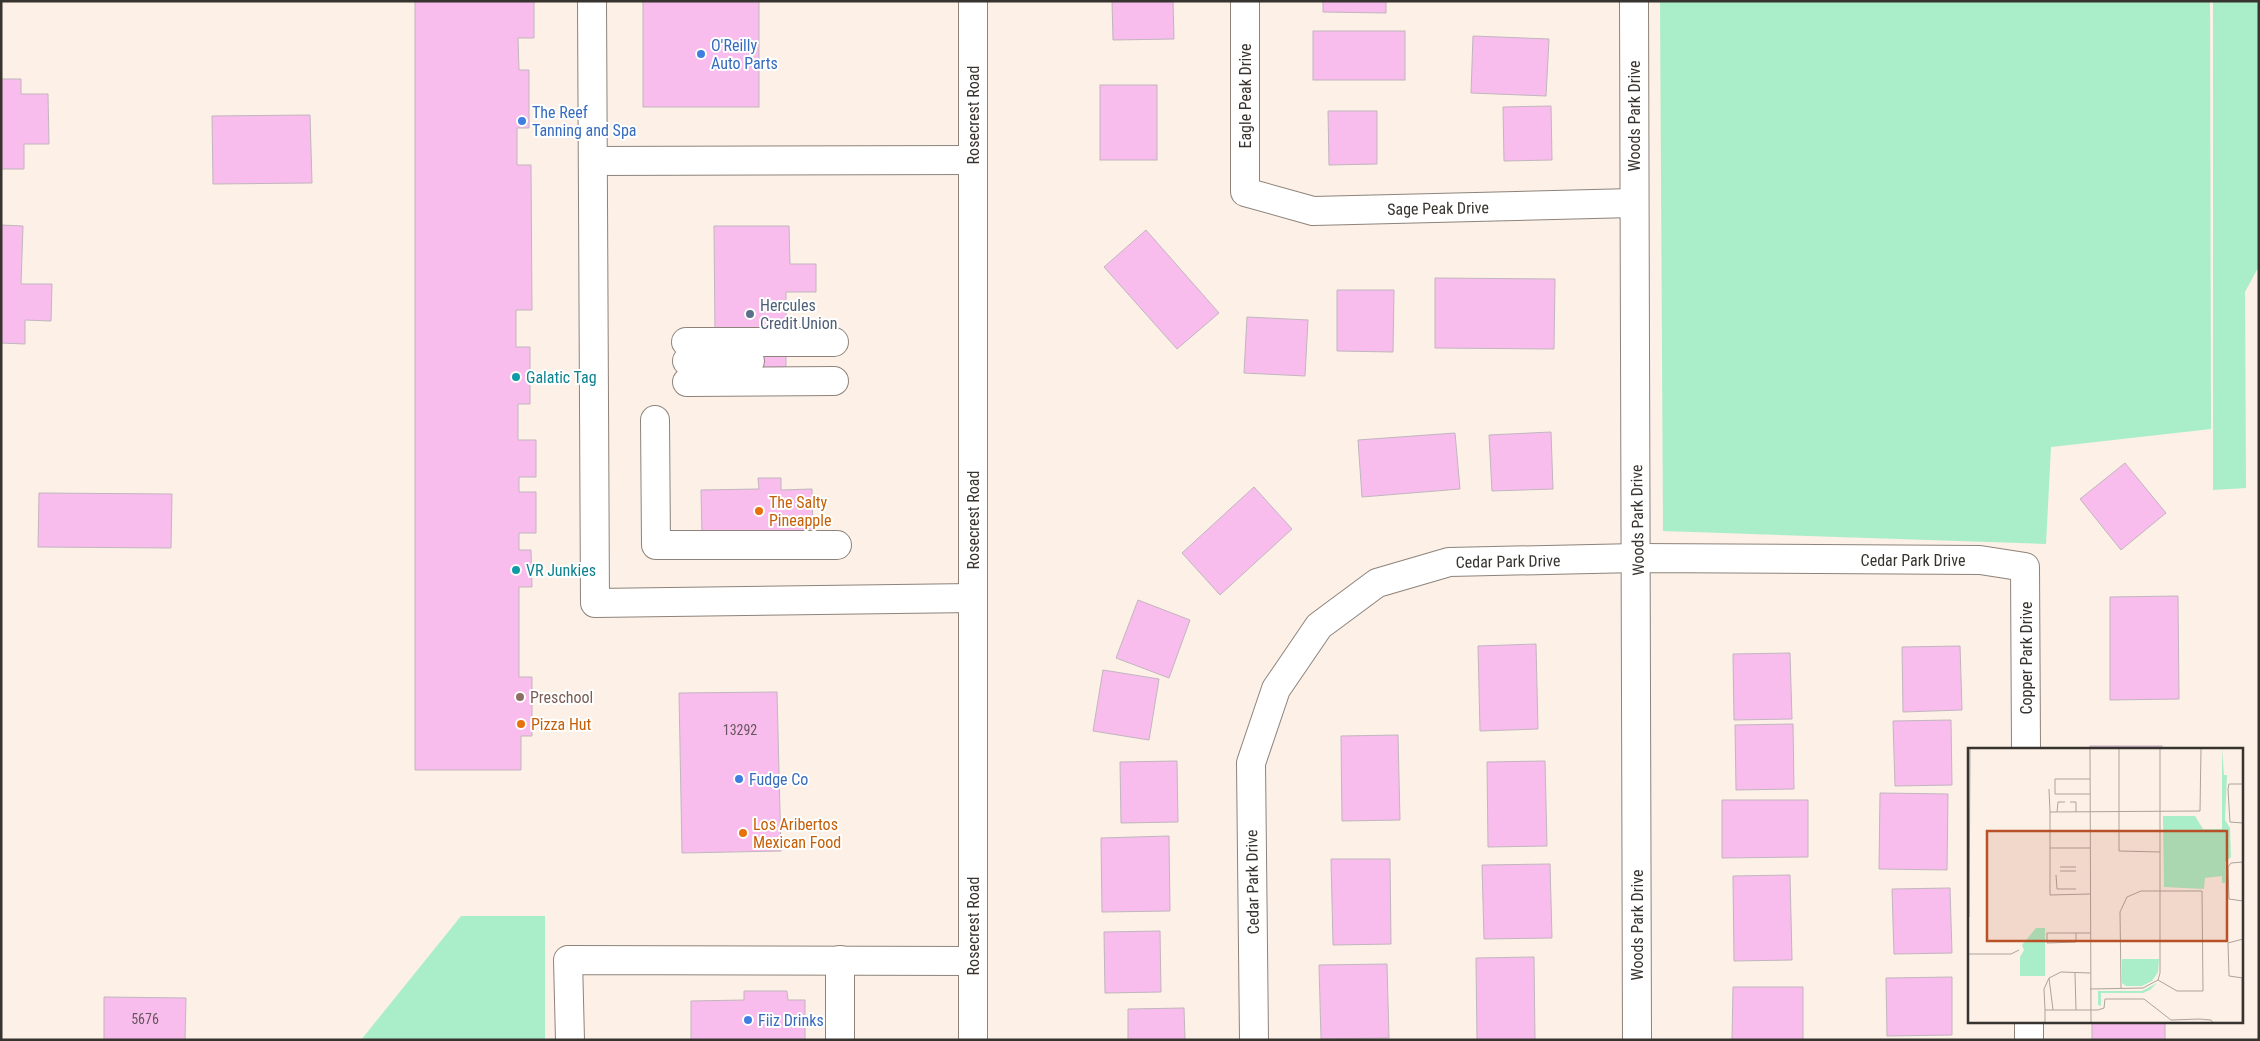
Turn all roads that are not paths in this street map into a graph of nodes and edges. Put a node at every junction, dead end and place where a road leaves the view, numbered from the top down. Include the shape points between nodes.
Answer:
1 (592, 1) edge
2 (973, 1) edge
3 (1245, 1) edge
4 (1634, 1) edge
5 (973, 160) junction
6 (593, 161) junction
7 (1245, 192) joint
8 (1633, 203) junction
9 (834, 361) joint
10 (655, 420) dead end
11 (837, 545) dead end
12 (1637, 558) junction
13 (2025, 567) joint
14 (973, 598) junction
15 (2026, 748) edge
16 (840, 960) junction
17 (973, 961) junction
18 (2029, 1024) edge
19 (570, 1040) edge
20 (840, 1040) edge
21 (973, 1040) edge
22 (1254, 1040) edge
23 (1637, 1040) edge
24 (2029, 1040) edge

1 - 6 street
2 - 5 street, Rosecrest Road
3 - 7 street, Eagle Peak Drive
4 - 8 street, Woods Park Drive
5 - 6 street
5 - 14 street, Rosecrest Road
6 - 14 street via 595,603
7 - 8 street, Sage Peak Drive via 1313,211
8 - 12 street, Woods Park Drive
9 - 9 street via 686,362
10 - 11 street via 656,545
12 - 13 street, Cedar Park Drive via 1980,560
12 - 22 street, Cedar Park Drive via 1448,562 1377,583 1319,626 1276,689 1251,763
12 - 23 street, Woods Park Drive
13 - 15 street, Copper Park Drive
14 - 17 street, Rosecrest Road
16 - 17 street
16 - 19 street via 568,960
16 - 20 street
17 - 21 street, Rosecrest Road
18 - 24 street

